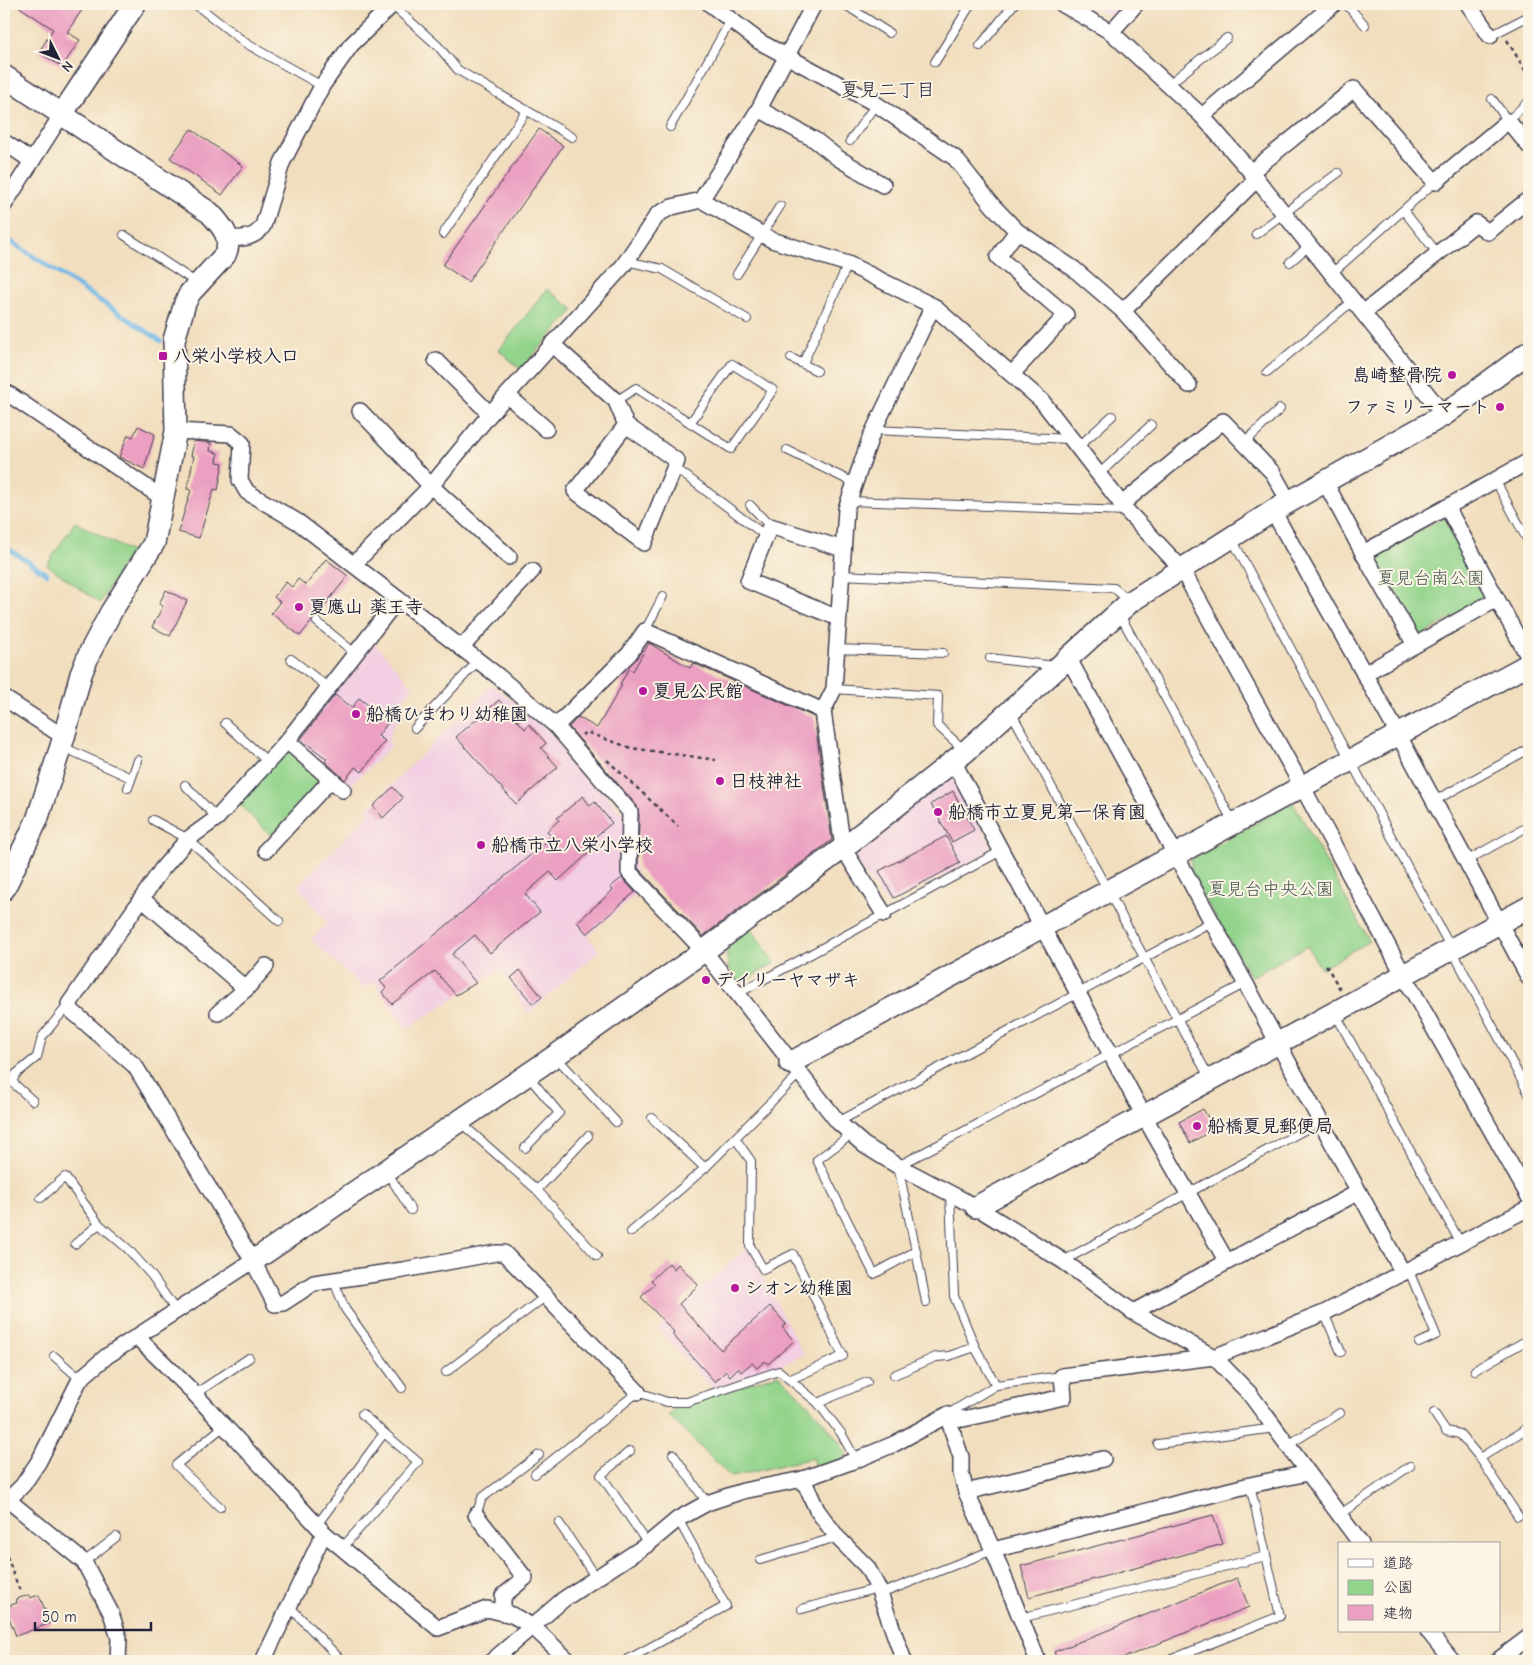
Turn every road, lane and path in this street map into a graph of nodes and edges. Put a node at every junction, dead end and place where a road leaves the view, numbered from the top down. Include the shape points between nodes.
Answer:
1 (135, 4) edge
2 (195, 4) edge
3 (392, 4) edge
4 (710, 4) edge
5 (814, 4) edge
6 (844, 4) edge
7 (971, 4) edge
8 (1014, 4) edge
9 (1062, 4) edge
10 (1136, 4) edge
11 (1334, 4) edge
12 (1346, 4) edge
13 (1468, 4) edge
14 (1529, 16) edge
15 (731, 20) junction
16 (1365, 25) dead end
17 (1111, 32) junction
18 (889, 33) dead end
19 (1495, 33) junction
20 (1227, 38) dead end
21 (980, 46) dead end
22 (786, 57) junction
23 (935, 62) dead end
24 (4, 76) edge
25 (1529, 77) edge
26 (1169, 84) junction
27 (322, 86) junction
28 (1492, 99) dead end
29 (1529, 101) edge
30 (876, 104) junction
31 (759, 109) junction
32 (528, 110) junction
33 (62, 114) junction
34 (1202, 116) junction
35 (1508, 121) junction
36 (670, 127) dead end
37 (572, 137) dead end
38 (850, 141) dead end
39 (4, 142) edge
40 (1529, 146) edge
41 (32, 161) junction
42 (1338, 173) dead end
43 (1253, 176) junction
44 (1435, 182) junction
45 (883, 184) dead end
46 (1529, 199) edge
47 (701, 200) junction
48 (4, 205) edge
49 (780, 206) dead end
50 (1404, 211) junction
51 (1283, 213) junction
52 (1017, 231) junction
53 (443, 234) dead end
54 (763, 234) junction
55 (1256, 234) dead end
56 (124, 236) dead end
57 (228, 239) junction
58 (1309, 246) junction
59 (1438, 254) junction
60 (626, 261) junction
61 (1290, 262) dead end
62 (848, 264) junction
63 (737, 274) dead end
64 (1331, 274) junction
65 (197, 283) junction
66 (1353, 301) junction
67 (933, 306) junction
68 (1123, 311) junction
69 (1363, 313) junction
70 (747, 319) dead end
71 (552, 344) junction
72 (1529, 352) edge
73 (791, 358) dead end
74 (436, 360) dead end
75 (803, 364) junction
76 (817, 371) dead end
77 (1267, 372) dead end
78 (1012, 374) junction
79 (1189, 386) dead end
80 (4, 391) edge
81 (507, 394) junction
82 (616, 400) junction
83 (1280, 409) dead end
84 (360, 411) dead end
85 (490, 414) junction
86 (1444, 415) junction
87 (1112, 416) dead end
88 (690, 423) junction
89 (626, 425) junction
90 (1151, 425) dead end
91 (546, 429) dead end
92 (874, 430) junction
93 (176, 431) junction
94 (1244, 443) junction
95 (1074, 444) junction
96 (787, 450) dead end
97 (1529, 461) edge
98 (674, 467) junction
99 (1098, 475) junction
100 (1496, 480) junction
101 (1325, 482) junction
102 (854, 483) junction
103 (431, 486) junction
104 (164, 499) junction
105 (848, 501) junction
106 (750, 506) dead end
107 (1124, 507) junction
108 (1281, 507) junction
109 (1447, 507) junction
110 (768, 531) junction
111 (1231, 537) junction
112 (1529, 543) edge
113 (843, 549) junction
114 (1363, 553) junction
115 (509, 557) dead end
116 (354, 564) junction
117 (1181, 568) junction
118 (532, 571) dead end
119 (841, 575) junction
120 (663, 596) dead end
121 (398, 599) junction
122 (1497, 599) junction
123 (1125, 608) junction
124 (838, 618) junction
125 (317, 622) dead end
126 (645, 631) junction
127 (1415, 645) junction
128 (461, 648) junction
129 (836, 649) junction
130 (943, 653) dead end
131 (356, 654) junction
132 (990, 658) dead end
133 (1529, 658) edge
134 (291, 659) dead end
135 (478, 661) junction
136 (1065, 663) junction
137 (1529, 664) edge
138 (1364, 674) junction
139 (329, 688) junction
140 (834, 689) junction
141 (4, 698) edge
142 (823, 711) junction
143 (1010, 711) junction
144 (225, 723) dead end
145 (556, 726) junction
146 (415, 728) dead end
147 (1398, 734) junction
148 (575, 739) junction
149 (63, 741) junction
150 (288, 741) junction
151 (588, 742) dead end
152 (1529, 749) edge
153 (602, 755) dead end
154 (959, 756) junction
155 (138, 760) dead end
156 (716, 760) dead end
157 (1350, 760) junction
158 (268, 762) junction
159 (328, 777) junction
160 (132, 778) junction
161 (185, 785) dead end
162 (128, 788) dead end
163 (1299, 788) junction
164 (343, 790) dead end
165 (1434, 802) junction
166 (217, 818) junction
167 (153, 820) dead end
168 (1234, 824) junction
169 (678, 826) dead end
170 (1529, 826) edge
171 (188, 839) junction
172 (844, 848) junction
173 (266, 850) dead end
174 (1001, 851) junction
175 (1175, 856) junction
176 (11, 857) edge
177 (1466, 861) junction
178 (4, 889) edge
179 (1108, 891) junction
180 (142, 899) junction
181 (1529, 907) edge
182 (884, 914) junction
183 (279, 921) dead end
184 (1211, 922) junction
185 (1500, 922) junction
186 (1041, 926) junction
187 (1452, 948) junction
188 (704, 951) junction
189 (1144, 958) junction
190 (266, 966) dead end
191 (1326, 966) dead end
192 (1400, 976) junction
193 (1529, 978) edge
194 (1244, 984) junction
195 (246, 989) junction
196 (1078, 993) junction
197 (736, 994) junction
198 (69, 1004) junction
199 (1341, 1008) junction
200 (218, 1013) dead end
201 (1177, 1018) junction
202 (1276, 1042) junction
203 (1111, 1055) junction
204 (555, 1056) junction
205 (794, 1068) junction
206 (528, 1074) junction
207 (1210, 1079) junction
208 (1529, 1094) edge
209 (33, 1101) dead end
210 (1144, 1116) junction
211 (652, 1118) dead end
212 (458, 1121) junction
213 (616, 1122) dead end
214 (838, 1122) junction
215 (1319, 1122) junction
216 (852, 1134) junction
217 (588, 1136) dead end
218 (735, 1138) junction
219 (525, 1148) dead end
220 (898, 1166) junction
221 (705, 1168) junction
222 (386, 1170) junction
223 (537, 1190) junction
224 (950, 1192) junction
225 (1357, 1193) junction
226 (1188, 1194) junction
227 (1529, 1197) edge
228 (40, 1198) dead end
229 (1529, 1203) edge
230 (976, 1207) junction
231 (1529, 1208) edge
232 (411, 1210) dead end
233 (99, 1224) junction
234 (631, 1232) dead end
235 (75, 1244) dead end
236 (1461, 1244) junction
237 (916, 1251) junction
238 (597, 1256) dead end
239 (253, 1261) junction
240 (1063, 1261) junction
241 (1227, 1262) junction
242 (1406, 1272) junction
243 (333, 1279) junction
244 (546, 1296) junction
245 (926, 1302) dead end
246 (176, 1311) junction
247 (1133, 1312) junction
248 (1324, 1313) junction
249 (136, 1337) junction
250 (1529, 1340) edge
251 (1419, 1342) dead end
252 (975, 1346) junction
253 (1341, 1352) dead end
254 (54, 1356) dead end
255 (1214, 1357) junction
256 (249, 1358) dead end
257 (1475, 1370) dead end
258 (446, 1372) dead end
259 (894, 1376) dead end
260 (1062, 1376) junction
261 (80, 1379) junction
262 (791, 1379) junction
263 (867, 1382) dead end
264 (996, 1386) junction
265 (402, 1388) dead end
266 (638, 1392) junction
267 (195, 1394) junction
268 (818, 1403) junction
269 (1340, 1412) dead end
270 (1434, 1413) dead end
271 (362, 1414) dead end
272 (947, 1415) junction
273 (224, 1426) junction
274 (1529, 1427) edge
275 (1275, 1428) junction
276 (384, 1433) junction
277 (1158, 1444) dead end
278 (1288, 1446) junction
279 (630, 1451) dead end
280 (673, 1454) dead end
281 (539, 1455) dead end
282 (1480, 1458) junction
283 (1103, 1459) dead end
284 (856, 1460) junction
285 (1410, 1466) dead end
286 (1308, 1473) junction
287 (535, 1474) dead end
288 (803, 1479) junction
289 (1250, 1484) junction
290 (966, 1492) junction
291 (6, 1500) edge
292 (707, 1503) junction
293 (220, 1507) dead end
294 (476, 1515) joint
295 (1339, 1515) junction
296 (1518, 1516) dead end
297 (678, 1519) junction
298 (559, 1523) dead end
299 (321, 1529) junction
300 (116, 1537) dead end
301 (837, 1537) junction
302 (1359, 1542) edge
303 (648, 1544) junction
304 (342, 1548) junction
305 (4, 1549) edge
306 (994, 1550) junction
307 (1266, 1556) junction
308 (760, 1560) dead end
309 (84, 1562) junction
310 (596, 1578) junction
311 (879, 1591) junction
312 (21, 1594) dead end
313 (288, 1606) junction
314 (802, 1609) dead end
315 (503, 1613) junction
316 (1021, 1618) junction
317 (532, 1626) junction
318 (1429, 1632) edge
319 (1529, 1636) edge
320 (118, 1661) edge
321 (263, 1661) edge
322 (342, 1661) edge
323 (492, 1661) edge
324 (569, 1661) edge
325 (625, 1661) edge
326 (904, 1661) edge
327 (1038, 1661) edge
328 (1167, 1661) edge
329 (1452, 1661) edge
330 (1497, 1661) edge

1 - 33 street
2 - 27 lane via 247,44
3 - 27 street via 351,45
3 - 32 lane via 438,46 458,70
4 - 15 street
5 - 22 street
6 - 18 lane
7 - 23 lane
8 - 21 lane
9 - 17 street
10 - 17 street
11 - 34 street
12 - 16 lane
13 - 19 street
14 - 19 lane
15 - 22 street
15 - 36 lane
17 - 26 street
19 - 25 path
20 - 26 lane
22 - 30 street
22 - 31 street
24 - 33 street
26 - 34 street
27 - 57 street via 282,163 263,226 254,236
28 - 35 lane
29 - 35 lane
30 - 38 lane
30 - 52 street via 955,158
31 - 45 street
31 - 47 street
32 - 37 lane
32 - 53 lane
33 - 41 street
33 - 57 street via 210,214
34 - 43 street
35 - 40 street
35 - 44 street
39 - 41 street
41 - 48 street
42 - 51 lane
43 - 44 street via 1354,89
43 - 51 street
43 - 68 street
44 - 50 lane
46 - 59 street via 1488,232 1476,223
47 - 54 street
47 - 60 street via 658,214
49 - 54 lane
50 - 59 lane
50 - 64 lane
51 - 55 lane
51 - 58 street
52 - 68 street via 1074,269
52 - 78 street via 998,257 1066,315
54 - 62 street via 772,240
54 - 63 lane
56 - 65 lane
57 - 65 street via 225,255
58 - 61 lane
58 - 64 street
59 - 69 street
60 - 70 lane via 662,268
60 - 71 street
62 - 67 street
62 - 75 lane
64 - 66 street
65 - 93 street via 185,303 174,340
66 - 69 street
66 - 77 lane
67 - 78 street
67 - 92 street
68 - 79 street
69 - 86 street
71 - 81 street
71 - 82 street
72 - 86 street
73 - 75 lane
74 - 85 street
75 - 76 lane
78 - 95 street via 1042,401
80 - 104 street
81 - 85 street
81 - 91 street
82 - 88 lane via 636,388
82 - 89 street
83 - 94 lane
84 - 103 street
85 - 103 street
86 - 101 street
87 - 95 lane
88 - 88 lane via 732,364 773,390 731,449
89 - 98 street via 677,461
89 - 98 street via 575,491 644,542
90 - 99 lane
92 - 95 lane
92 - 102 street
93 - 104 street
93 - 116 street via 231,434 238,438 242,443 240,480 247,492 298,522
94 - 107 street via 1223,421
94 - 108 street via 1273,473
95 - 99 street
96 - 102 lane
97 - 100 street
98 - 110 lane
99 - 107 street
100 - 109 street
100 - 112 lane
101 - 108 street
101 - 114 street
102 - 105 street
103 - 115 street
103 - 116 street
104 - 149 street via 154,543 90,652
105 - 107 lane
105 - 113 street
106 - 110 lane
107 - 117 street
108 - 111 street
108 - 138 street
109 - 114 street
109 - 122 street
110 - 113 street
110 - 124 street via 748,581
111 - 117 street
111 - 157 lane
113 - 119 street
114 - 127 street
116 - 121 street
117 - 123 street
117 - 163 street via 1180,585
118 - 128 street
119 - 123 lane via 1114,588
119 - 124 street
120 - 126 lane
121 - 128 street
121 - 131 street
122 - 127 street
122 - 133 street
123 - 136 street
123 - 168 lane
124 - 129 street
125 - 131 lane
126 - 142 street
126 - 145 street via 629,654
127 - 138 street
128 - 135 street
129 - 130 lane
129 - 140 street
131 - 139 street
132 - 136 lane
134 - 139 lane
135 - 145 street
135 - 146 lane
136 - 143 street
136 - 175 street
137 - 147 street
138 - 147 street
139 - 150 street
140 - 142 street
140 - 154 lane via 938,696 938,725
141 - 149 street
142 - 172 street
143 - 154 street
143 - 179 lane
144 - 158 lane
145 - 148 street
147 - 157 street
147 - 165 street
148 - 151 path
148 - 156 path via 586,732 631,748
148 - 188 street via 630,812 629,872
149 - 160 lane
149 - 176 street via 37,820
150 - 158 street
150 - 159 street
152 - 165 lane
153 - 169 path
154 - 172 street
154 - 174 street
155 - 160 lane
157 - 163 street
157 - 187 lane
158 - 166 street
159 - 164 street
159 - 173 street via 326,785
160 - 162 lane
161 - 166 lane
163 - 168 street
163 - 192 street
165 - 177 street
166 - 171 street
167 - 171 lane
168 - 175 street
170 - 177 lane
171 - 180 street
171 - 183 lane
172 - 182 street
172 - 188 street
174 - 182 lane
174 - 186 street
175 - 179 street
175 - 184 street
176 - 178 street
177 - 185 street
179 - 186 street
179 - 189 lane
180 - 195 street
180 - 198 street
181 - 185 street
182 - 197 lane
184 - 189 lane
184 - 194 street
185 - 187 street
185 - 193 street
186 - 196 street
186 - 205 street
187 - 192 street
187 - 208 lane
188 - 197 street
188 - 204 street
189 - 196 lane
189 - 201 lane
190 - 195 street
191 - 199 path
192 - 199 street
192 - 227 street
192 - 229 street via 1520,1198
194 - 201 lane
194 - 202 street
195 - 200 street
196 - 203 street
196 - 214 lane
197 - 205 street
198 - 209 lane via 42,1037 37,1057 16,1074 12,1082
198 - 239 street via 72,1011 135,1066
199 - 202 street
199 - 236 lane
201 - 203 lane
201 - 207 lane
202 - 207 street
202 - 215 street
203 - 210 street
203 - 220 lane
204 - 206 street
204 - 213 lane
205 - 214 street
205 - 218 lane
206 - 212 street
206 - 219 lane via 559,1114
207 - 210 street
210 - 226 street
210 - 230 street
211 - 221 lane
212 - 222 street
212 - 223 lane
214 - 216 street
215 - 225 street
215 - 226 lane
216 - 220 street
216 - 237 lane via 817,1160 874,1274
217 - 223 lane
218 - 221 lane
218 - 262 lane via 751,1161 750,1246 763,1269 793,1254 843,1356
220 - 224 street
220 - 237 lane
221 - 234 lane
222 - 232 lane
222 - 239 street
223 - 238 lane
224 - 230 street
224 - 252 lane via 954,1296
225 - 241 street
225 - 242 street
226 - 240 lane
226 - 241 street
228 - 233 lane via 65,1177
230 - 240 street
231 - 236 street
233 - 235 lane
233 - 246 lane via 152,1276
236 - 242 street
237 - 245 lane
239 - 243 street via 275,1304 283,1303 314,1283
239 - 246 street
240 - 247 street
241 - 247 street
242 - 248 street
242 - 251 lane via 1436,1334
243 - 244 street via 504,1253
243 - 265 lane via 345,1310
244 - 258 lane
244 - 266 street
246 - 249 street
247 - 255 street
248 - 253 lane
248 - 255 street
249 - 261 street
249 - 267 street
250 - 257 lane
252 - 259 lane via 950,1356 936,1357
252 - 264 lane
254 - 261 lane
255 - 260 street
255 - 275 street via 1249,1393
256 - 267 lane
260 - 264 lane
260 - 272 street via 1064,1397 963,1419
261 - 291 street via 39,1460 23,1485
262 - 266 lane via 779,1371 688,1402 676,1403
262 - 268 lane
263 - 268 lane
264 - 272 lane
266 - 287 lane
267 - 273 street
268 - 284 lane
269 - 278 lane
270 - 282 lane via 1446,1431 1460,1434
271 - 276 lane
272 - 284 street via 894,1444
272 - 290 street via 961,1457
273 - 293 lane via 176,1465
273 - 299 street
274 - 282 lane
275 - 277 lane
275 - 278 street
276 - 299 lane
276 - 304 lane via 418,1462
278 - 286 street
279 - 303 lane via 601,1475
280 - 292 lane
281 - 294 lane via 482,1498
282 - 296 lane
283 - 290 street
284 - 288 street
285 - 295 lane
286 - 289 street
286 - 295 street
288 - 292 street via 743,1491
288 - 301 street via 817,1510
289 - 306 street
289 - 307 lane
290 - 306 street
291 - 309 street
292 - 297 street
294 - 315 street via 525,1578 503,1596
295 - 302 street
297 - 303 street
297 - 325 lane via 726,1606
298 - 310 lane
299 - 304 street
299 - 313 street
300 - 309 lane
301 - 308 lane
301 - 311 street via 867,1567
303 - 310 street
304 - 315 street via 438,1628 487,1609
305 - 312 path
306 - 311 lane
306 - 316 street
307 - 316 lane
307 - 328 lane via 1280,1616
309 - 320 street via 111,1613 119,1638
310 - 317 street
311 - 314 lane
311 - 326 street
313 - 321 street
313 - 322 lane
315 - 317 street
316 - 327 street
317 - 323 street
317 - 324 street
318 - 329 street
319 - 330 street

